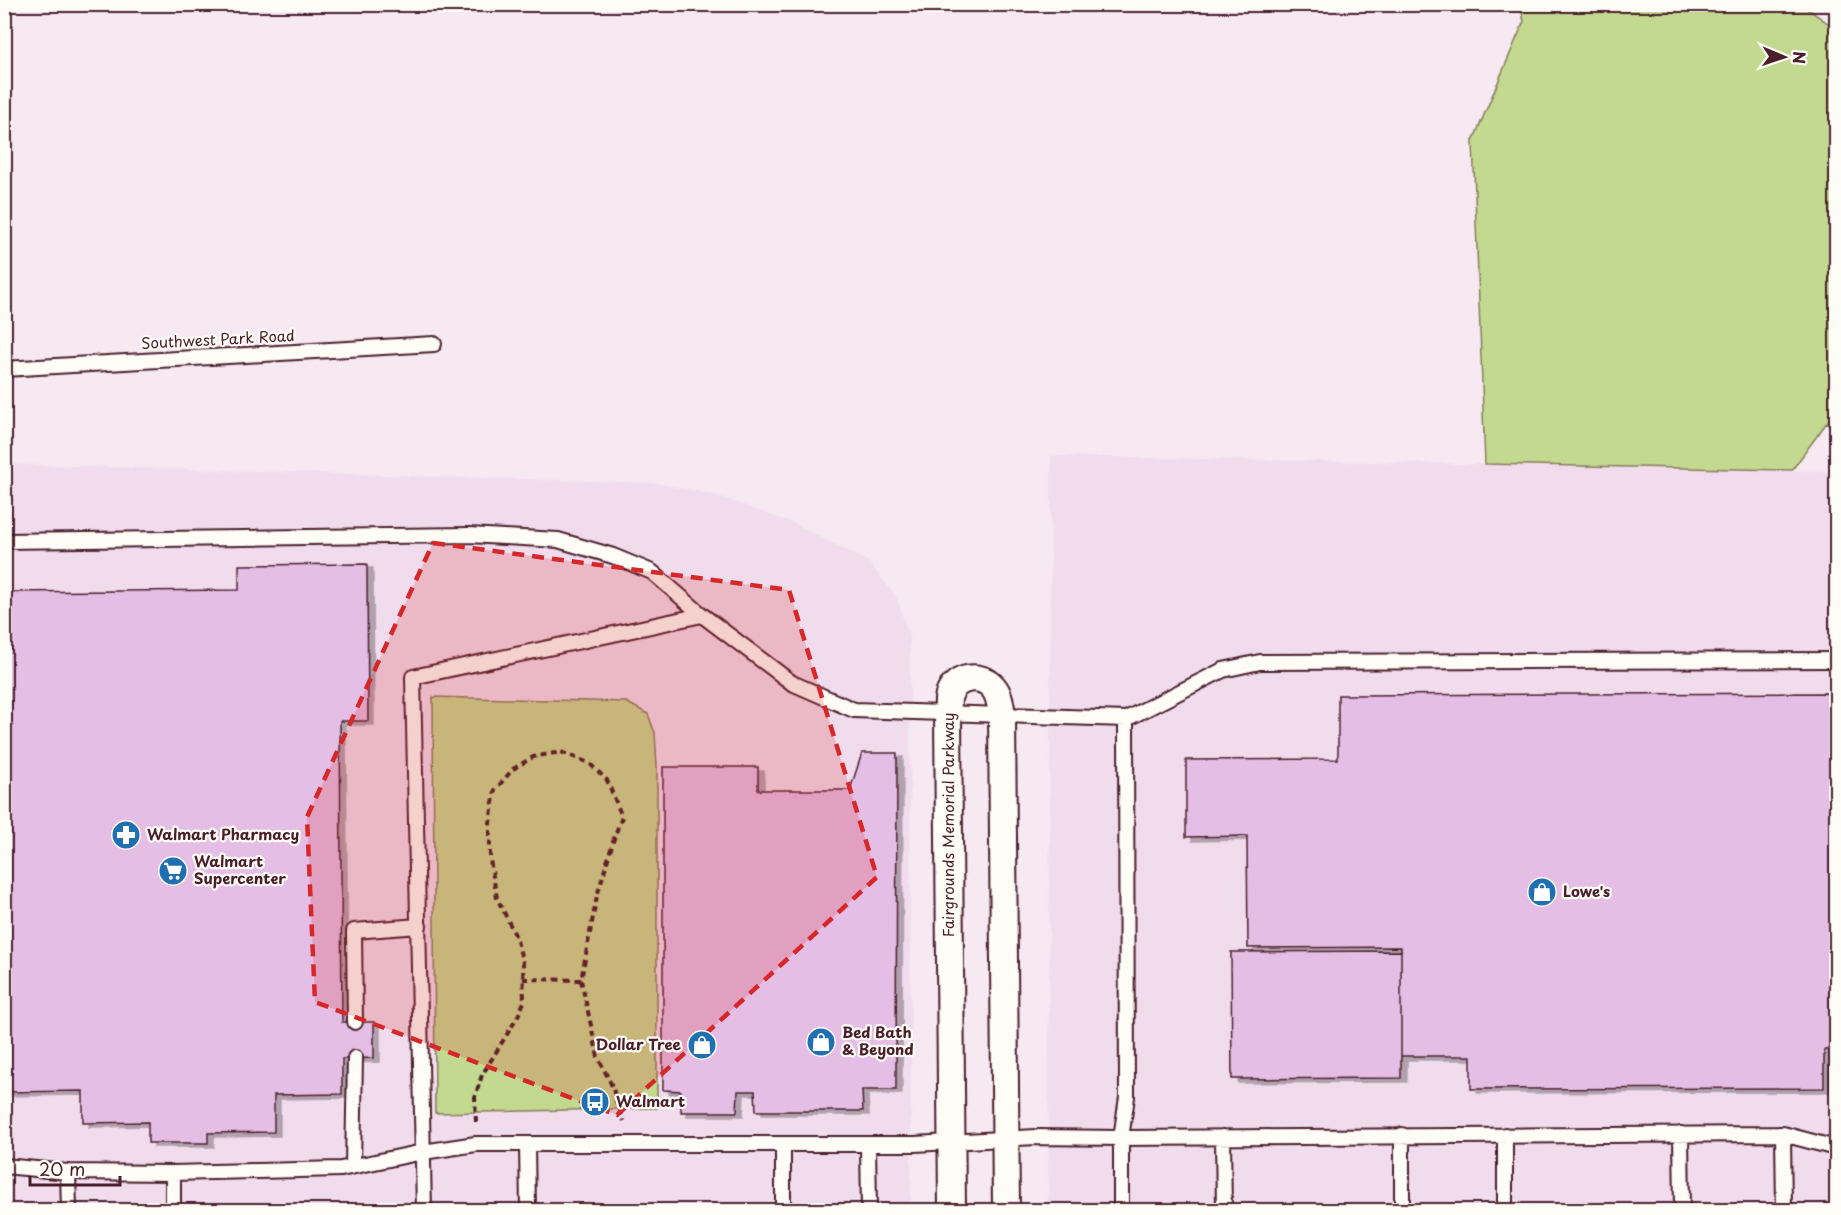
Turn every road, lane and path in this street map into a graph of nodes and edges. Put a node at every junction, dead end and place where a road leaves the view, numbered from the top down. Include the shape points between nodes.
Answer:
1 (434, 344) dead end
2 (4, 369) edge
3 (4, 541) edge
4 (702, 615) junction
5 (1836, 660) edge
6 (948, 714) junction
7 (1002, 714) junction
8 (1126, 719) junction
9 (419, 926) junction
10 (523, 979) junction
11 (582, 980) junction
12 (355, 1022) dead end
13 (355, 1058) dead end
14 (1681, 1134) junction
15 (1784, 1134) junction
16 (1402, 1135) junction
17 (1505, 1135) junction
18 (1223, 1137) junction
19 (1005, 1138) junction
20 (1121, 1138) junction
21 (951, 1142) junction
22 (476, 1144) junction
23 (527, 1144) junction
24 (633, 1144) junction
25 (783, 1144) junction
26 (868, 1144) junction
27 (1836, 1148) edge
28 (423, 1152) junction
29 (353, 1165) junction
30 (4, 1166) edge
31 (68, 1172) junction
32 (173, 1173) junction
33 (69, 1210) edge
34 (173, 1210) edge
35 (424, 1210) edge
36 (528, 1210) edge
37 (783, 1210) edge
38 (869, 1210) edge
39 (952, 1210) edge
40 (1006, 1210) edge
41 (1121, 1210) edge
42 (1224, 1210) edge
43 (1402, 1210) edge
44 (1505, 1210) edge
45 (1682, 1210) edge
46 (1784, 1210) edge

1 - 2 lane, Southwest Park Road
3 - 4 lane via 469,535 558,540 652,572
4 - 6 lane via 792,683 854,710
4 - 9 lane via 413,677
5 - 8 lane via 1260,662 1223,669
6 - 7 lane
6 - 7 street, Fairgrounds Memorial Parkway via 949,694 959,682 970,678 982,679 992,686 999,696
6 - 21 street, Fairgrounds Memorial Parkway
7 - 8 lane
7 - 19 street, Fairgrounds Memorial Parkway
8 - 20 lane via 1127,1096
9 - 12 lane via 354,931
9 - 28 lane
10 - 11 path
10 - 11 path via 516,937 497,898 490,860 495,790 513,769 533,757 561,752 589,763 607,780 622,817 597,896
10 - 22 path via 524,1002 482,1075 475,1097
11 - 24 path via 598,1057
13 - 29 lane
14 - 15 lane
14 - 17 lane
14 - 45 lane
15 - 27 lane
15 - 46 lane
16 - 17 lane
16 - 18 lane
16 - 43 lane
17 - 44 lane
18 - 20 lane
18 - 42 lane
19 - 20 lane
19 - 21 lane
19 - 40 street, Fairgrounds Memorial Parkway
20 - 41 lane
21 - 26 lane
21 - 39 street, Fairgrounds Memorial Parkway
22 - 23 lane
22 - 28 lane
23 - 24 lane
23 - 36 lane
24 - 25 lane
25 - 26 lane
25 - 37 lane
26 - 38 lane
28 - 29 lane
28 - 35 lane
29 - 32 lane via 341,1169
30 - 31 lane
31 - 32 lane
31 - 33 lane
32 - 34 lane

